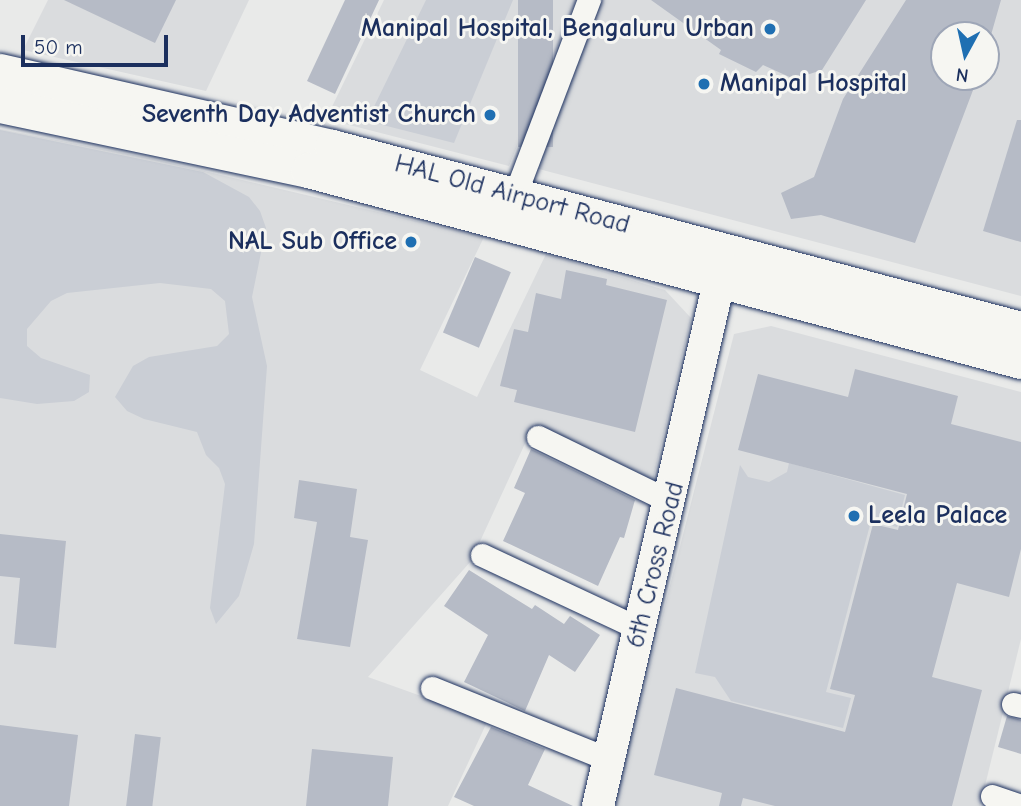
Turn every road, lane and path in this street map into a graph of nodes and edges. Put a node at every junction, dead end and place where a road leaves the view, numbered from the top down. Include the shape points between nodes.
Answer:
1 (589, 0) edge
2 (0, 71) edge
3 (0, 105) edge
4 (514, 197) junction
5 (732, 274) junction
6 (1021, 329) edge
7 (1021, 361) edge
8 (538, 437) dead end
9 (671, 502) junction
10 (482, 555) dead end
11 (640, 629) junction
12 (432, 688) dead end
13 (608, 760) junction
14 (992, 796) dead end
15 (598, 806) edge
16 (1021, 806) edge

1 - 4 street
2 - 4 main road, HAL Old Airport Road via 190,111
3 - 5 main road, HAL Old Airport Road via 308,170
4 - 5 main road, HAL Old Airport Road
5 - 6 main road, HAL Old Airport Road
5 - 7 main road, HAL Old Airport Road
5 - 9 street, 6th Cross Road via 712,323
8 - 9 street
9 - 11 street, 6th Cross Road
10 - 11 street
11 - 13 street, 6th Cross Road
12 - 13 street
13 - 15 street, 6th Cross Road
14 - 16 street

